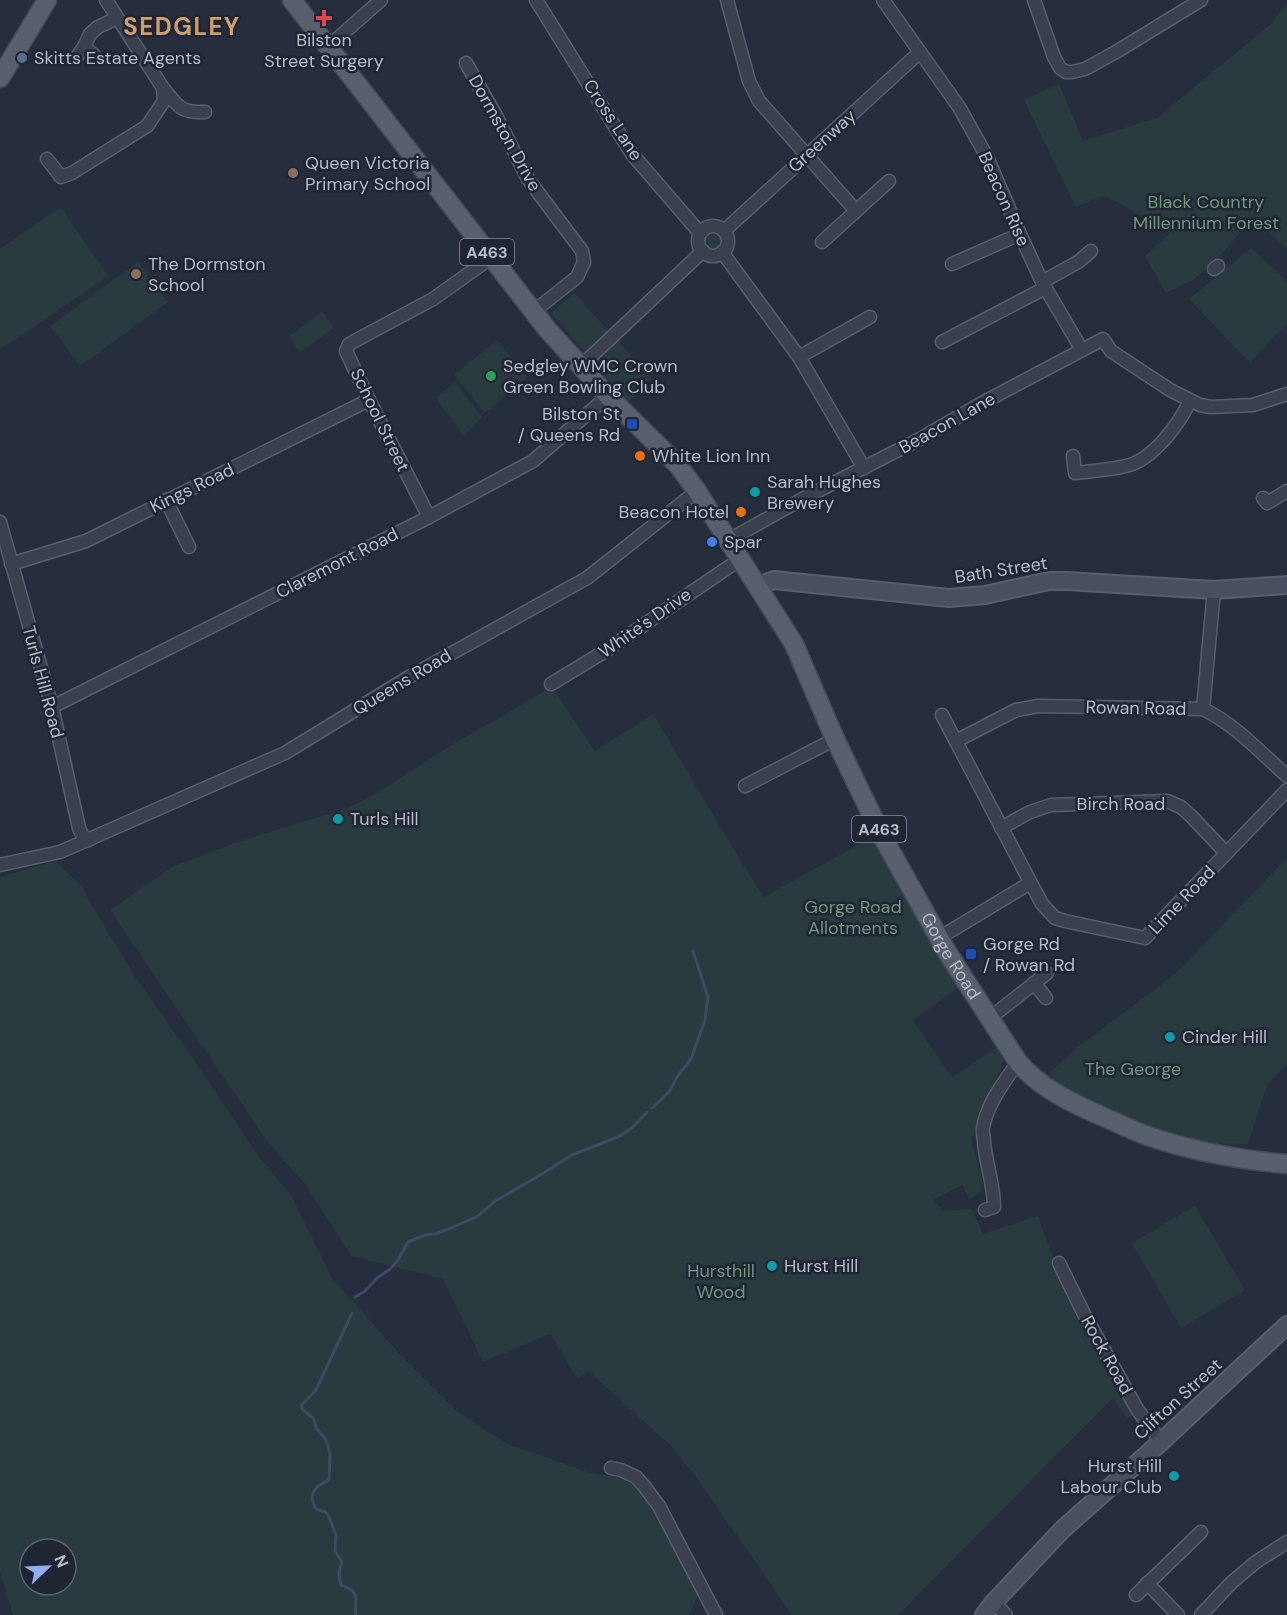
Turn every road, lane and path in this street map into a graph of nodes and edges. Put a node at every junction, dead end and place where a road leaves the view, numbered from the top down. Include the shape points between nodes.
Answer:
1 (47, 0) edge
2 (106, 0) edge
3 (292, 0) edge
4 (381, 0) edge
5 (536, 0) edge
6 (727, 0) edge
7 (883, 0) edge
8 (1034, 0) edge
9 (1201, 0) edge
10 (117, 18) junction
11 (329, 46) junction
12 (920, 52) junction
13 (76, 58) dead end
14 (466, 63) dead end
15 (0, 78) edge
16 (163, 88) junction
17 (205, 112) dead end
18 (807, 154) junction
19 (46, 159) dead end
20 (889, 181) dead end
21 (856, 211) junction
22 (724, 231) junction
23 (700, 233) junction
24 (1020, 234) junction
25 (822, 242) dead end
26 (703, 251) junction
27 (1091, 251) dead end
28 (722, 252) junction
29 (492, 257) junction
30 (952, 264) dead end
31 (1044, 285) junction
32 (533, 312) junction
33 (870, 317) dead end
34 (942, 342) dead end
35 (1082, 350) junction
36 (799, 357) junction
37 (580, 366) junction
38 (1287, 394) edge
39 (608, 396) junction
40 (369, 400) junction
41 (1190, 401) junction
42 (1073, 456) dead end
43 (864, 468) junction
44 (697, 491) junction
45 (1287, 491) edge
46 (1263, 498) dead end
47 (166, 501) junction
48 (429, 517) junction
49 (0, 522) edge
50 (727, 541) junction
51 (189, 547) dead end
52 (739, 560) junction
53 (11, 564) junction
54 (1287, 585) edge
55 (758, 586) junction
56 (1214, 590) junction
57 (551, 684) dead end
58 (52, 707) junction
59 (1203, 709) junction
60 (942, 716) dead end
61 (835, 739) junction
62 (956, 741) junction
63 (1287, 776) edge
64 (745, 786) dead end
65 (1287, 790) edge
66 (1001, 828) junction
67 (89, 840) junction
68 (1226, 853) junction
69 (0, 865) edge
70 (1030, 883) junction
71 (939, 938) junction
72 (1047, 973) dead end
73 (1034, 983) junction
74 (1046, 998) dead end
75 (989, 1019) junction
76 (1018, 1062) junction
77 (1287, 1164) edge
78 (985, 1210) dead end
79 (1059, 1263) dead end
80 (1287, 1325) edge
81 (1161, 1442) junction
82 (610, 1468) dead end
83 (1201, 1532) dead end
84 (1287, 1542) edge
85 (1147, 1583) junction
86 (1136, 1595) dead end
87 (989, 1609) edge
88 (716, 1615) edge
89 (1006, 1615) edge
90 (1178, 1615) edge
91 (1201, 1615) edge

1 - 15 main road
2 - 10 street
3 - 11 main road, A463
4 - 11 street
5 - 23 street, Cross Lane via 632,154
6 - 18 street via 749,81 759,101
7 - 12 street, Beacon Rise
8 - 9 street via 1054,57 1066,72 1085,69
10 - 13 street via 90,34 89,51
10 - 16 street
11 - 29 main road, A463
12 - 18 street, Greenway
12 - 24 street, Beacon Rise via 965,117
14 - 32 street, Dormston Drive via 528,179 582,251 584,262 577,277
16 - 17 street via 180,108
16 - 19 street via 164,101 147,126 72,173 61,177
18 - 21 street
18 - 22 street, Greenway
20 - 21 street
21 - 25 street
22 - 23 street via 709,226
22 - 28 street via 728,242
23 - 26 street via 698,243
24 - 30 street
24 - 31 street, Beacon Rise
26 - 28 street via 712,256
26 - 37 street
27 - 31 street
28 - 36 street
29 - 32 main road, A463
29 - 40 street, School Street via 433,299 349,344 346,351
31 - 34 street
31 - 35 street, Beacon Rise
32 - 37 main road, A463
33 - 36 street
35 - 41 street, Beacon Lane via 1103,339 1110,350
35 - 43 street, Beacon Lane
36 - 43 street
37 - 39 main road, A463
38 - 41 street via 1253,405 1211,407
39 - 44 main road, A463 via 677,464
39 - 48 street, Claremont Road via 533,461
40 - 47 street, Kings Road
40 - 48 street, School Street
41 - 42 street via 1181,419 1158,446 1128,466 1075,473
43 - 50 street, Beacon Lane
44 - 50 main road, A463
44 - 67 street, Queens Road via 587,578 409,676 285,753
45 - 46 street via 1267,503
47 - 51 street
47 - 53 street, Kings Road via 86,541
48 - 58 street, Claremont Road
49 - 53 street, Turls Hill Road
50 - 52 main road, A463
52 - 55 main road, A463
52 - 57 street, White's Drive
53 - 58 street, Turls Hill Road
54 - 56 street, Bath Street
55 - 56 street, Bath Street via 774,580 949,598 985,595 1049,581
55 - 61 main road, Gorge Road / A463 via 794,644
56 - 59 street, Rowan Road
58 - 67 street, Turls Hill Road via 79,828
59 - 62 street, Rowan Road via 1038,706 1016,710
59 - 63 street via 1231,726
60 - 62 street
61 - 64 street
61 - 71 main road, Gorge Road / A463 via 882,836
62 - 66 street
65 - 68 street, Lime Road
66 - 68 street, Birch Road via 1051,805 1167,801 1181,807
66 - 70 street
67 - 69 street, Queens Road via 60,852
68 - 70 street, Lime Road via 1145,938 1055,918
70 - 71 street
71 - 75 main road, Gorge Road / A463
72 - 73 street
73 - 74 street
73 - 75 street
75 - 76 main road, Gorge Road / A463
76 - 77 main road, Gorge Road / A463 via 1047,1089 1146,1135 1198,1150
76 - 78 street via 1002,1086 983,1129 994,1198 994,1207
79 - 81 street, Rock Road via 1137,1409
80 - 81 street, Clifton Street
81 - 87 street, Clifton Street via 1063,1528
82 - 88 street via 636,1477 659,1506
83 - 85 street
84 - 91 street via 1232,1582
85 - 86 street
85 - 90 street
87 - 89 street, Clifton Street

